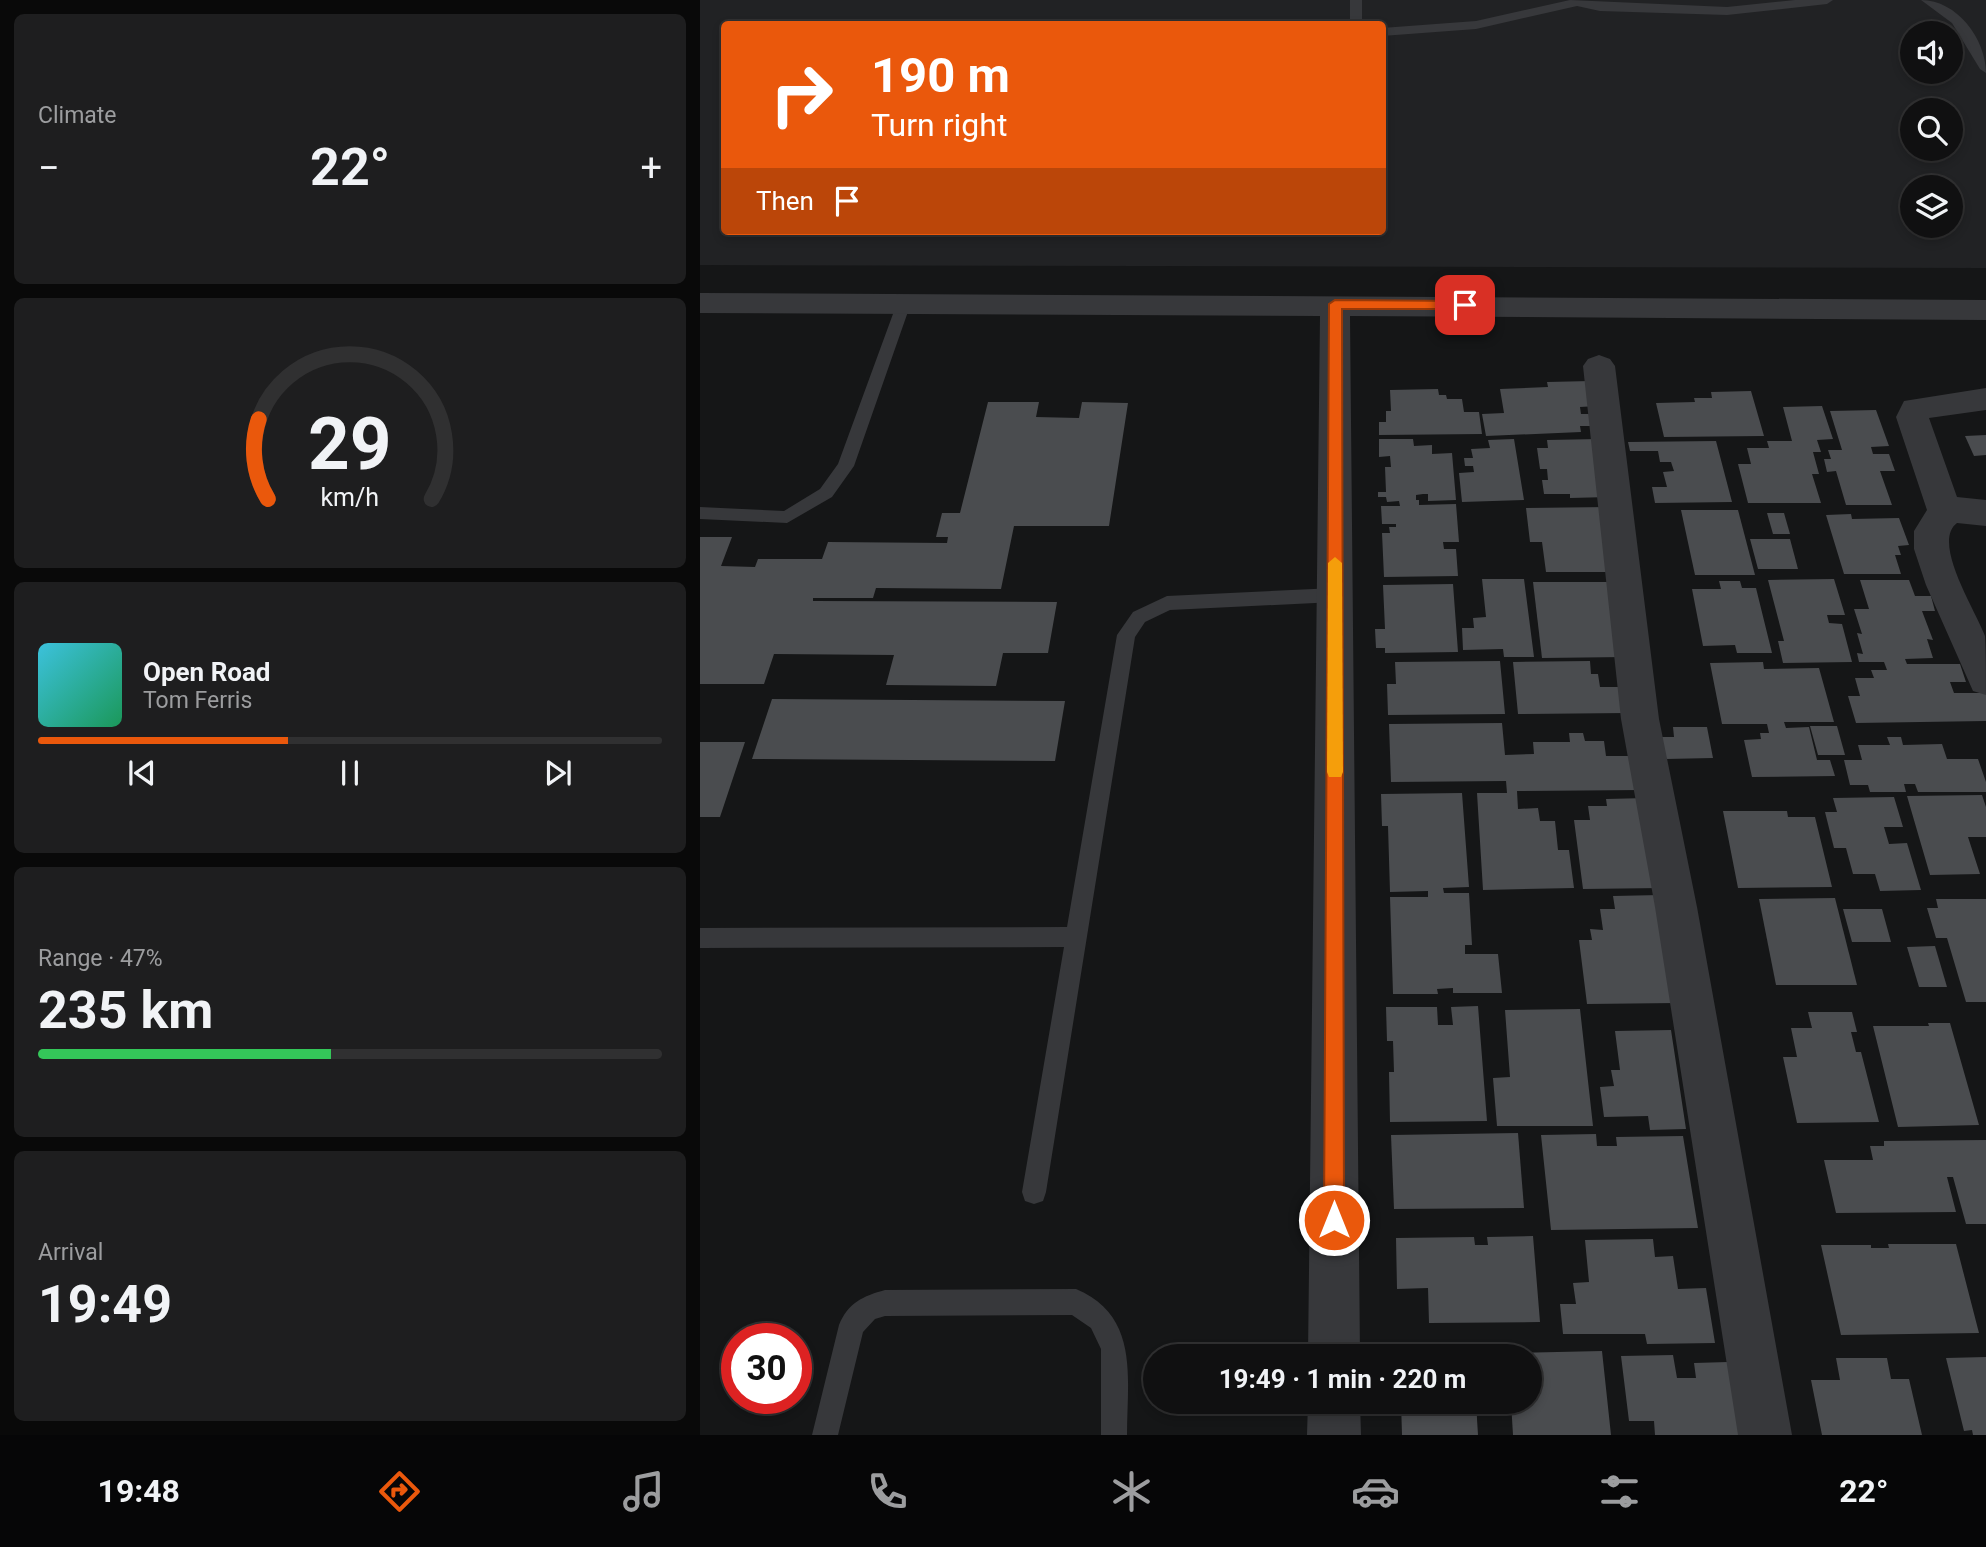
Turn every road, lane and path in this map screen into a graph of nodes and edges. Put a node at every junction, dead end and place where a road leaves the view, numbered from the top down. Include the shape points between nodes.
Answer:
1 (1356, 0) edge
2 (1827, 0) edge
3 (1927, 0) edge
4 (1576, 1) edge
5 (1787, 3) edge
6 (1356, 21) edge
7 (1386, 32) edge
8 (1986, 69) edge
9 (700, 303) edge
10 (904, 303) junction
11 (1335, 304) junction
12 (1986, 310) edge
13 (1599, 366) dead end
14 (1986, 399) edge
15 (700, 513) edge
16 (1945, 513) junction
17 (1986, 513) edge
18 (1335, 595) junction
19 (1986, 680) edge
20 (1077, 937) junction
21 (700, 938) edge
22 (1034, 1192) dead end
23 (1334, 1344) edge
24 (1334, 1414) edge
25 (825, 1435) edge
26 (1114, 1435) edge
27 (1334, 1435) edge
28 (1765, 1435) edge

1 - 6 lane
2 - 5 lane
3 - 8 lane via 1946,8 1962,24
4 - 5 lane via 1600,7 1727,11
4 - 7 lane via 1476,25
9 - 10 street
10 - 11 street
10 - 15 lane via 846,466 826,493 787,517
11 - 12 street
11 - 18 street
13 - 28 street via 1640,719
14 - 16 street via 1914,409 1912,417
16 - 17 street
16 - 19 street via 1934,525 1930,540 1936,565
18 - 20 lane via 1167,603 1139,617 1126,635
18 - 23 street
20 - 21 lane
20 - 22 lane
24 - 27 street
25 - 26 lane via 852,1325 867,1308 885,1303 1049,1302 1076,1302 1100,1319 1114,1348

